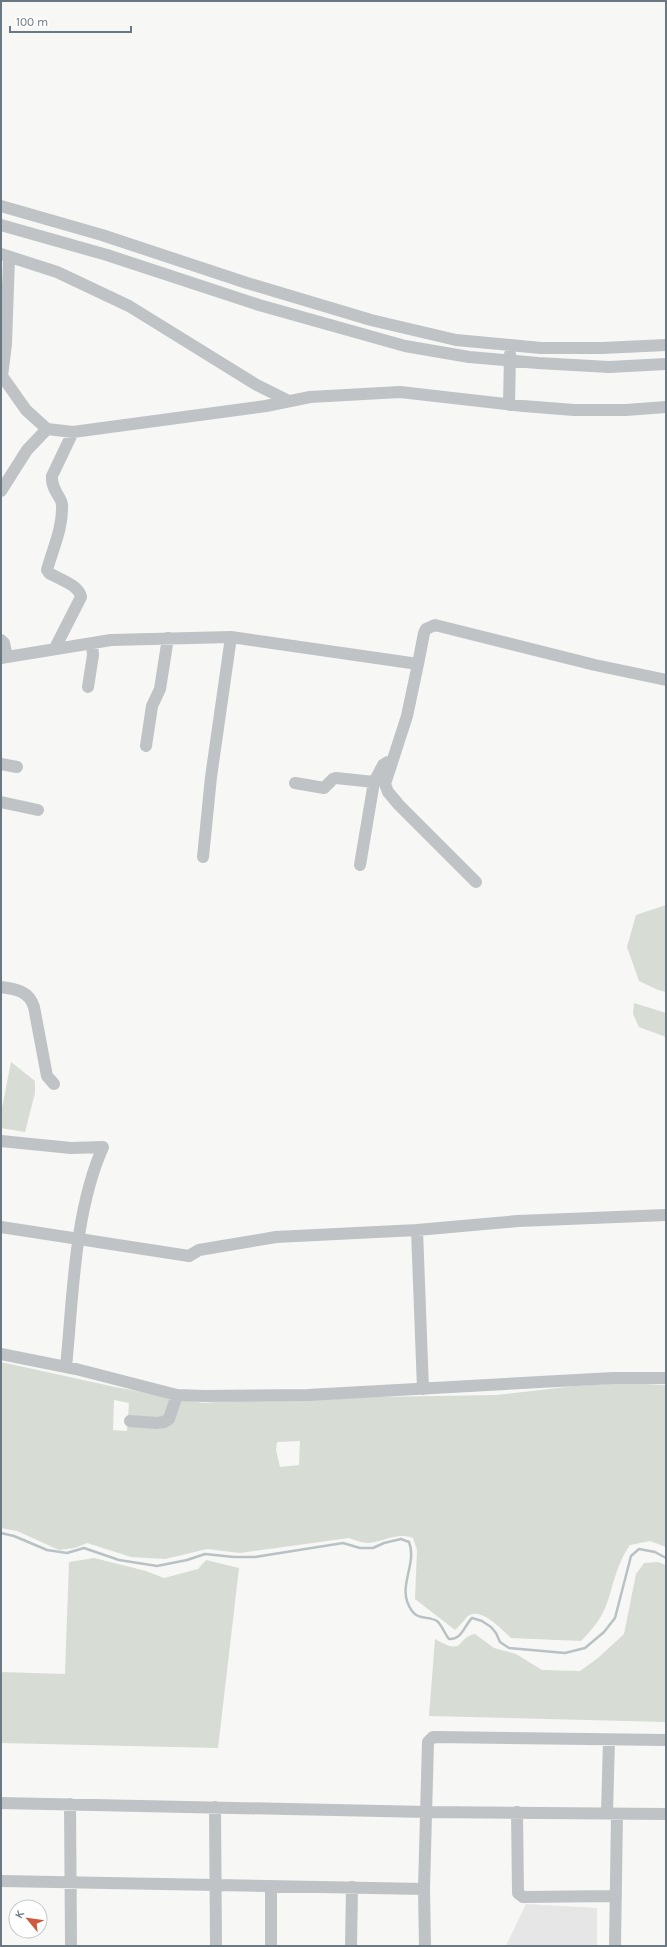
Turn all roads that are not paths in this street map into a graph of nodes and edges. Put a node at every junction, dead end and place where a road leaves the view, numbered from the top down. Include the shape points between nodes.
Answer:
1 (1, 206) edge
2 (1, 225) edge
3 (5, 256) edge
4 (510, 345) junction
5 (666, 345) edge
6 (510, 361) junction
7 (666, 364) edge
8 (1, 376) edge
9 (290, 401) junction
10 (509, 405) junction
11 (666, 407) edge
12 (48, 429) junction
13 (73, 432) junction
14 (1, 491) edge
15 (231, 637) junction
16 (168, 638) junction
17 (1, 640) edge
18 (92, 643) junction
19 (54, 648) junction
20 (4, 657) edge
21 (418, 664) junction
22 (666, 680) edge
23 (88, 687) dead end
24 (146, 746) dead end
25 (392, 759) junction
26 (1, 764) edge
27 (17, 767) dead end
28 (374, 782) junction
29 (295, 783) dead end
30 (1, 802) edge
31 (38, 810) dead end
32 (203, 857) dead end
33 (360, 865) dead end
34 (476, 882) dead end
35 (1, 987) edge
36 (54, 1084) dead end
37 (1, 1141) edge
38 (666, 1215) edge
39 (1, 1227) edge
40 (417, 1230) junction
41 (78, 1240) junction
42 (1, 1354) edge
43 (66, 1367) junction
44 (666, 1378) edge
45 (423, 1389) junction
46 (177, 1395) junction
47 (130, 1421) dead end
48 (609, 1740) junction
49 (666, 1740) edge
50 (1, 1803) edge
51 (70, 1804) junction
52 (215, 1807) junction
53 (427, 1812) junction
54 (517, 1812) junction
55 (612, 1813) junction
56 (666, 1814) edge
57 (1, 1881) edge
58 (70, 1883) junction
59 (216, 1886) junction
60 (352, 1886) junction
61 (271, 1887) junction
62 (424, 1889) junction
63 (616, 1896) junction
64 (71, 1946) edge
65 (216, 1946) edge
66 (271, 1946) edge
67 (351, 1946) edge
68 (425, 1946) edge
69 (615, 1946) edge

1 - 4 street via 102,235 247,283 371,320 456,340
2 - 6 street via 107,255 259,305 405,346
3 - 8 street via 6,344
3 - 9 street via 57,272 129,306 255,384
4 - 5 street via 602,348
4 - 6 street
6 - 7 street via 609,367
6 - 10 street
8 - 12 street via 26,410
9 - 10 street via 310,396 400,392
9 - 13 street
10 - 11 street via 574,410
12 - 13 street
12 - 14 street via 27,450
13 - 19 street via 52,476 54,491 62,503 61,519 47,570 75,588 81,597
15 - 16 street
15 - 21 street
15 - 32 street via 211,777
16 - 18 street
16 - 24 street via 160,689 152,706
17 - 20 street via 4,643
18 - 19 street
18 - 23 street via 93,655
19 - 20 street
21 - 22 street via 424,633 426,629 435,625
21 - 25 street via 407,716
25 - 28 street via 383,766
25 - 34 street via 385,784 388,792
26 - 27 street
28 - 29 street via 332,778 324,788
28 - 33 street
30 - 31 street
35 - 36 street via 19,990 30,999 34,1007 47,1076
37 - 41 street via 71,1148 103,1147 94,1170
38 - 40 street via 518,1221
39 - 41 street
40 - 41 street via 276,1237 199,1250 188,1256
40 - 45 street
41 - 43 street
42 - 43 street
43 - 46 street
44 - 45 street via 613,1378
45 - 46 street via 308,1395
46 - 47 street via 169,1419 164,1422
48 - 49 street
48 - 53 street via 433,1738 428,1742
48 - 55 street
50 - 51 street
51 - 52 street
51 - 58 street
52 - 53 street
52 - 59 street
53 - 54 street
53 - 62 street
54 - 55 street
54 - 63 street via 518,1892 523,1897
55 - 56 street
55 - 63 street
57 - 58 street
58 - 59 street
58 - 64 street
59 - 61 street
59 - 65 street
60 - 61 street
60 - 62 street
60 - 67 street
61 - 66 street
62 - 68 street
63 - 69 street

